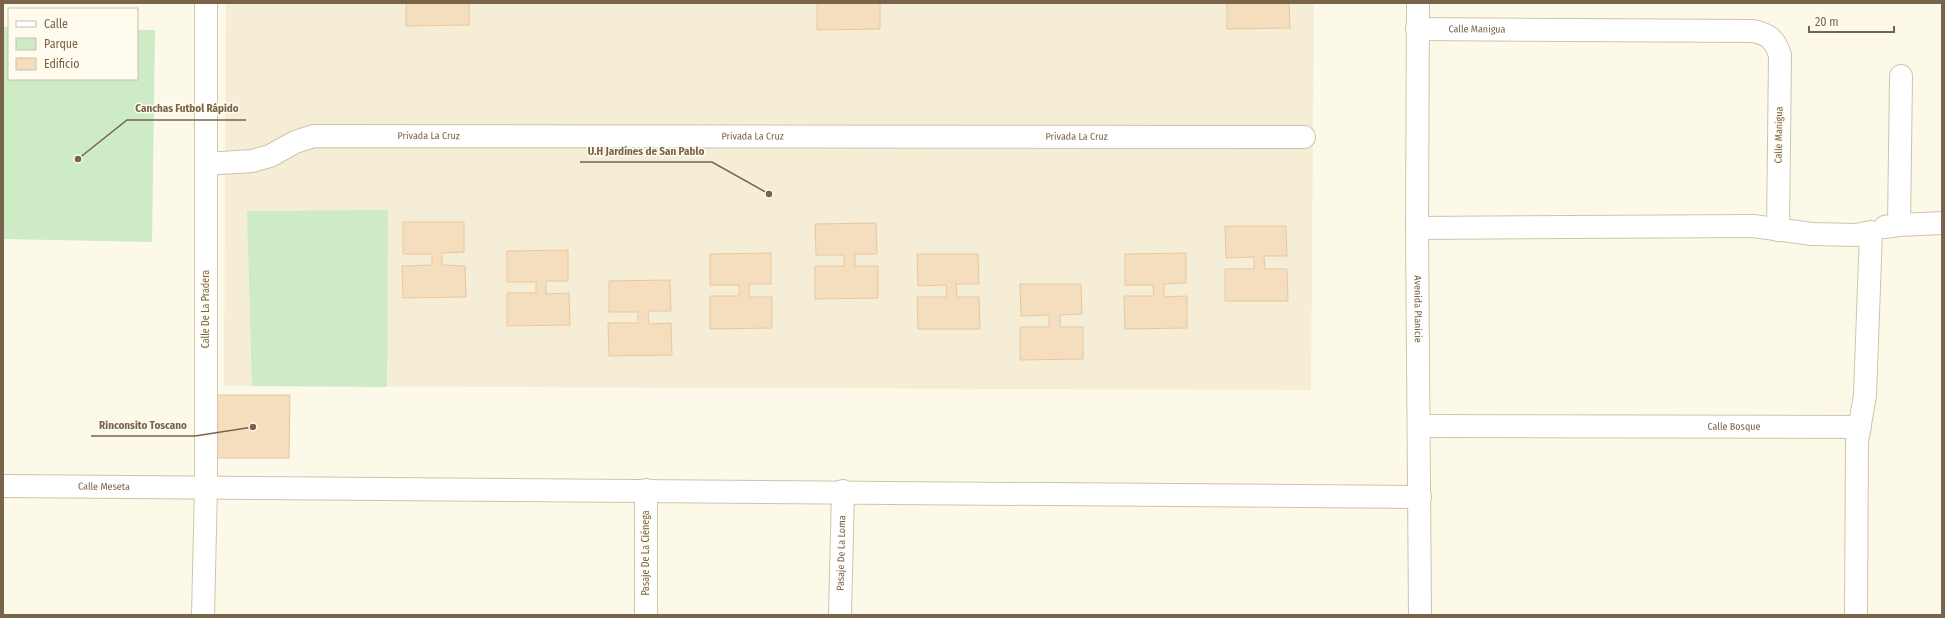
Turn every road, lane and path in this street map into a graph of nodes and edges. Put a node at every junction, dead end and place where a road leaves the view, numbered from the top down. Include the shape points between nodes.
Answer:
1 (206, 3) edge
2 (1418, 3) edge
3 (1417, 29) junction
4 (1901, 76) dead end
5 (1304, 137) dead end
6 (206, 164) junction
7 (1942, 223) edge
8 (1899, 225) junction
9 (1417, 228) junction
10 (1778, 230) junction
11 (1871, 232) junction
12 (1419, 426) junction
13 (1860, 427) junction
14 (3, 486) edge
15 (206, 487) junction
16 (646, 490) junction
17 (843, 491) junction
18 (1420, 497) junction
19 (203, 615) edge
20 (646, 615) edge
21 (840, 615) edge
22 (1420, 615) edge
23 (1856, 615) edge

1 - 6 street, Calle De La Pradera
2 - 3 street, Avenida Planicie
3 - 9 street, Avenida Planicie
3 - 10 street, Calle Manigua via 1753,31 1772,37 1780,55
4 - 8 street
5 - 6 street, Privada La Cruz via 314,136 295,142 270,156 252,161
6 - 15 street, Calle De La Pradera
7 - 8 street
8 - 11 street
9 - 10 street via 1753,226
9 - 12 street, Avenida Planicie
10 - 11 street via 1856,235
11 - 13 street via 1865,395
12 - 13 street, Calle Bosque
12 - 18 street, Avenida Planicie
13 - 23 street via 1857,442
14 - 15 street, Calle Meseta
15 - 16 street, Calle Meseta
15 - 19 street, Calle De La Pradera
16 - 17 street, Calle Meseta
16 - 20 street, Pasaje De La Ciénega
17 - 18 street, Calle Meseta
17 - 21 street, Pasaje De La Loma
18 - 22 street, Avenida Planicie

